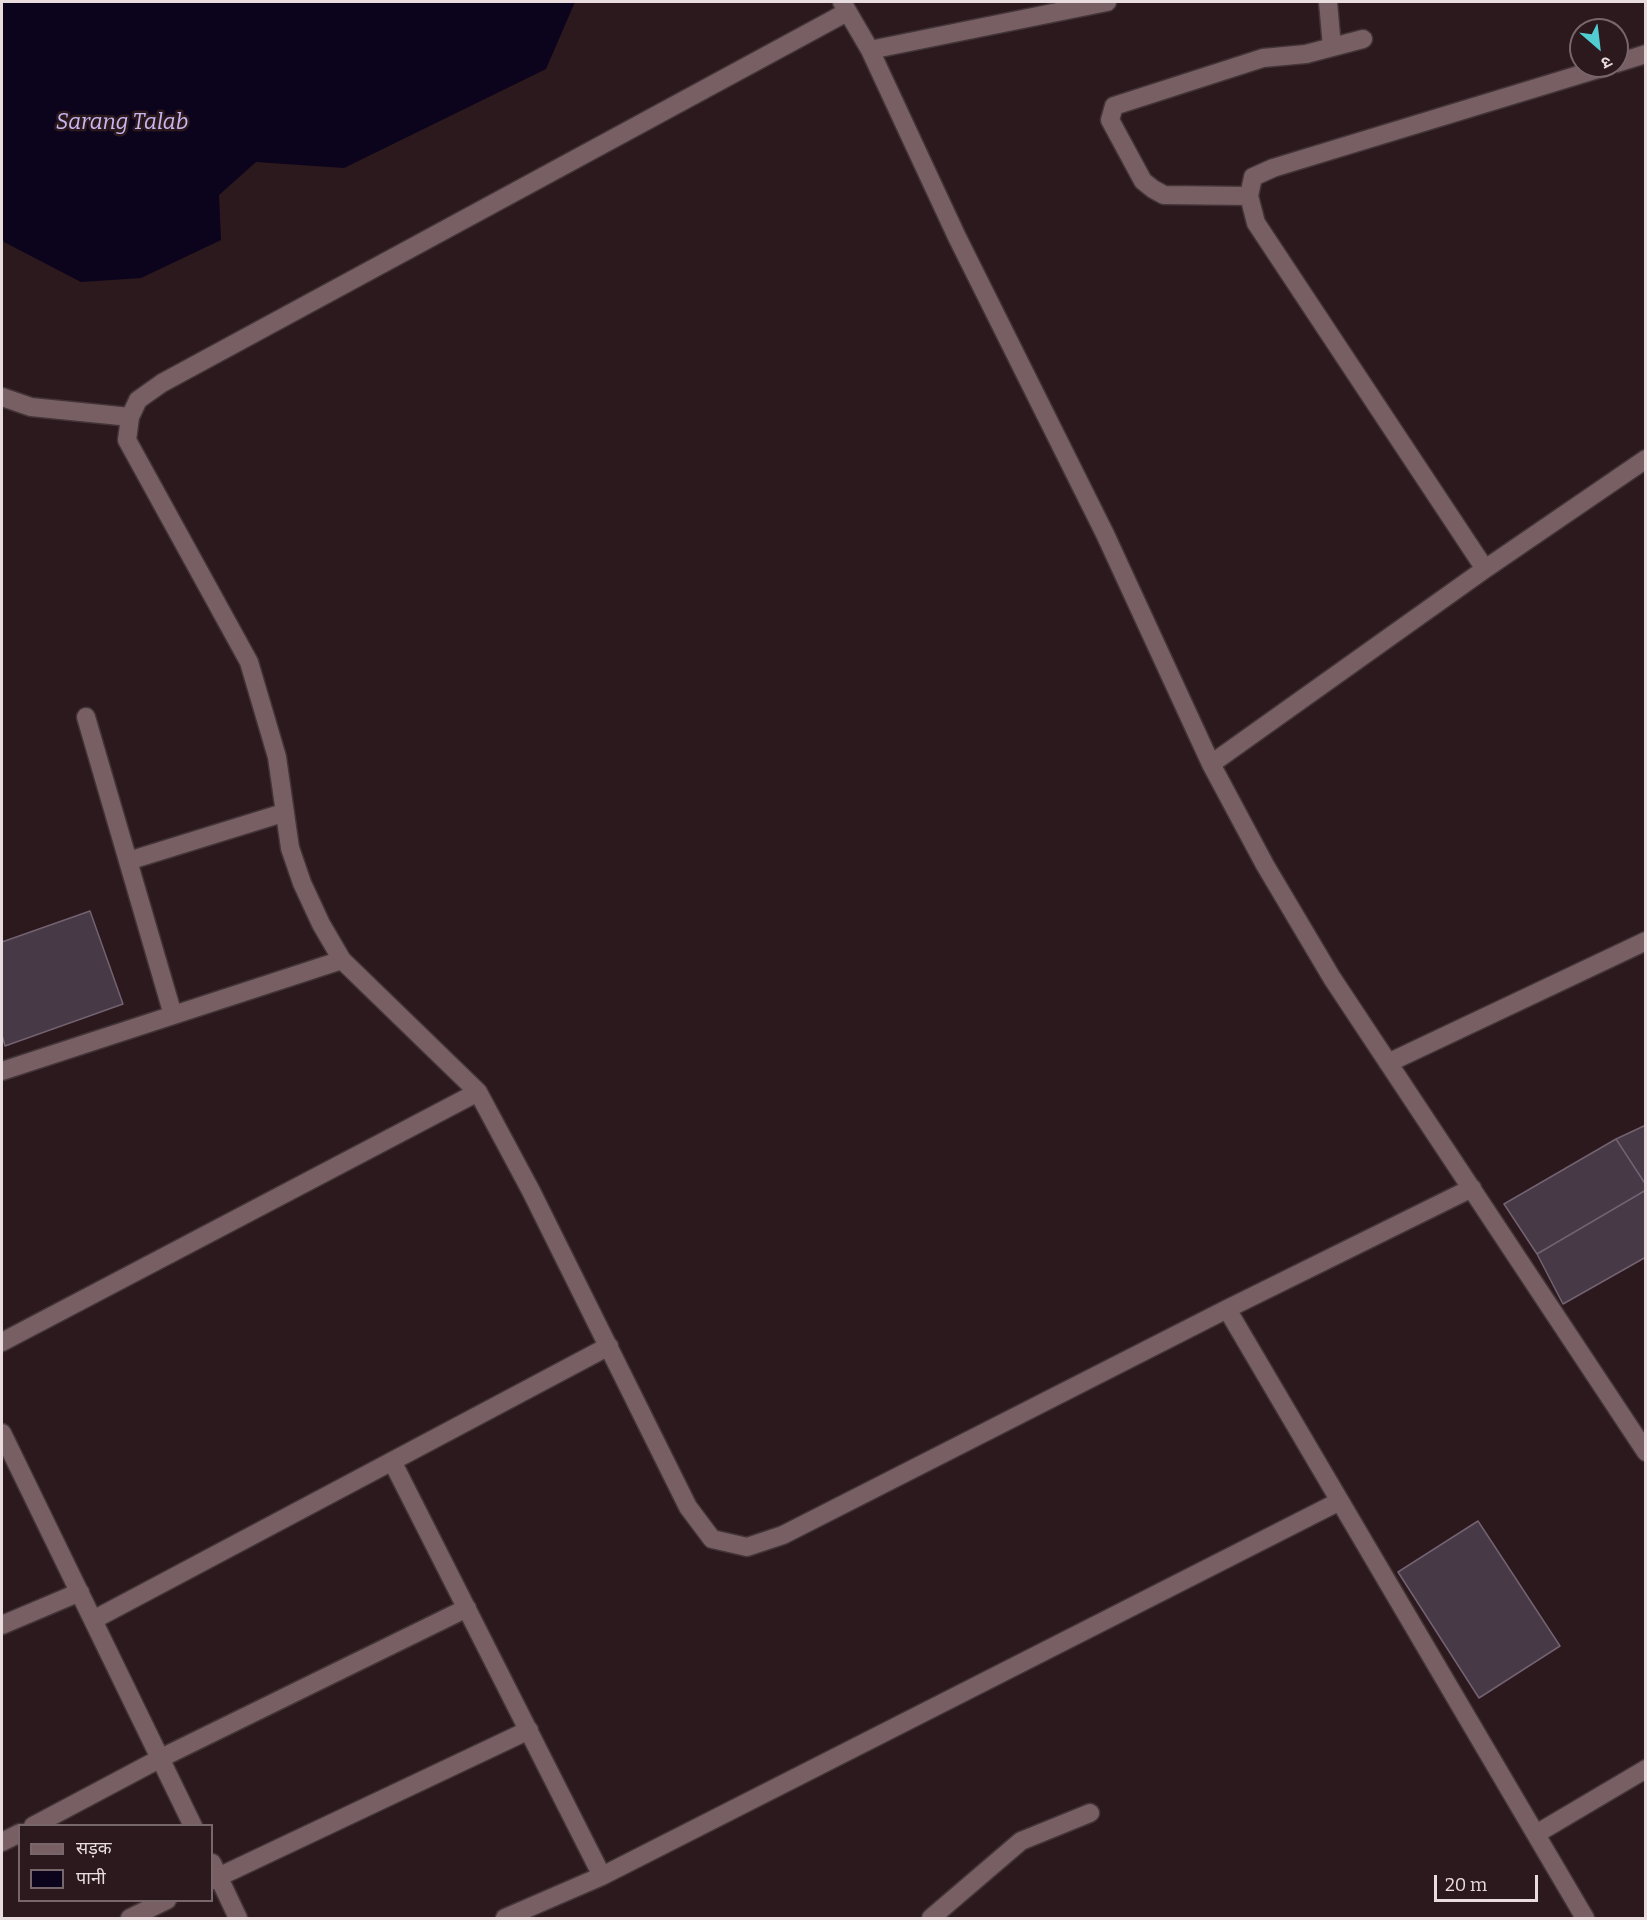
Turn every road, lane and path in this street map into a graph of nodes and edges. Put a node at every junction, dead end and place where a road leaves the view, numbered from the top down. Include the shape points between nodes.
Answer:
1 (1107, 2) edge
2 (1328, 2) edge
3 (844, 7) edge
4 (1363, 39) dead end
5 (1332, 47) junction
6 (870, 50) junction
7 (1646, 54) edge
8 (1629, 59) edge
9 (1569, 78) edge
10 (1249, 196) junction
11 (2, 397) edge
12 (130, 417) junction
13 (1646, 459) edge
14 (1485, 569) junction
15 (86, 717) dead end
16 (1211, 764) junction
17 (283, 813) junction
18 (128, 861) junction
19 (1646, 941) edge
20 (342, 960) junction
21 (173, 1016) junction
22 (1388, 1063) junction
23 (2, 1071) edge
24 (478, 1092) junction
25 (1472, 1188) junction
26 (1227, 1309) junction
27 (2, 1342) edge
28 (609, 1346) junction
29 (2, 1433) edge
30 (1646, 1452) edge
31 (392, 1461) junction
32 (1340, 1501) junction
33 (80, 1592) junction
34 (467, 1608) junction
35 (93, 1620) junction
36 (2, 1625) edge
37 (529, 1730) junction
38 (161, 1758) junction
39 (1646, 1769) edge
40 (1090, 1813) dead end
41 (37, 1824) edge
42 (192, 1824) edge
43 (18, 1834) edge
44 (1536, 1834) junction
45 (2, 1842) edge
46 (214, 1873) edge
47 (602, 1876) junction
48 (163, 1902) edge
49 (129, 1918) edge
50 (238, 1918) edge
51 (505, 1918) edge
52 (931, 1918) edge
53 (1585, 1918) edge

1 - 6 street
2 - 5 street
3 - 6 street
3 - 12 street via 162,383 138,400
4 - 5 street
5 - 10 street via 1263,58 1114,106 1110,120 1143,181 1153,189 1164,195
6 - 16 street via 957,237 1105,534
7 - 8 street
9 - 10 street via 1273,168 1253,177
10 - 14 street via 1256,223
11 - 12 street via 31,407
12 - 17 street via 127,440 249,662 277,757
13 - 14 street
14 - 16 street
15 - 18 street
16 - 22 street via 1332,978
17 - 18 street
17 - 20 street via 302,882
18 - 21 street
19 - 22 street
20 - 21 street
20 - 24 street
21 - 23 street
22 - 25 street
24 - 27 street
24 - 28 street
25 - 26 street
25 - 30 street
26 - 28 street via 783,1535 747,1547 712,1539 688,1507
26 - 32 street
28 - 31 street
29 - 33 street
31 - 34 street
31 - 35 street
32 - 44 street
32 - 47 street
33 - 35 street
33 - 36 street
34 - 37 street
34 - 38 street
35 - 38 street
37 - 46 street
37 - 47 street
38 - 41 street
38 - 42 street
39 - 44 street
40 - 52 street via 1021,1841
43 - 45 street
44 - 53 street
46 - 50 street
47 - 51 street
48 - 49 street

